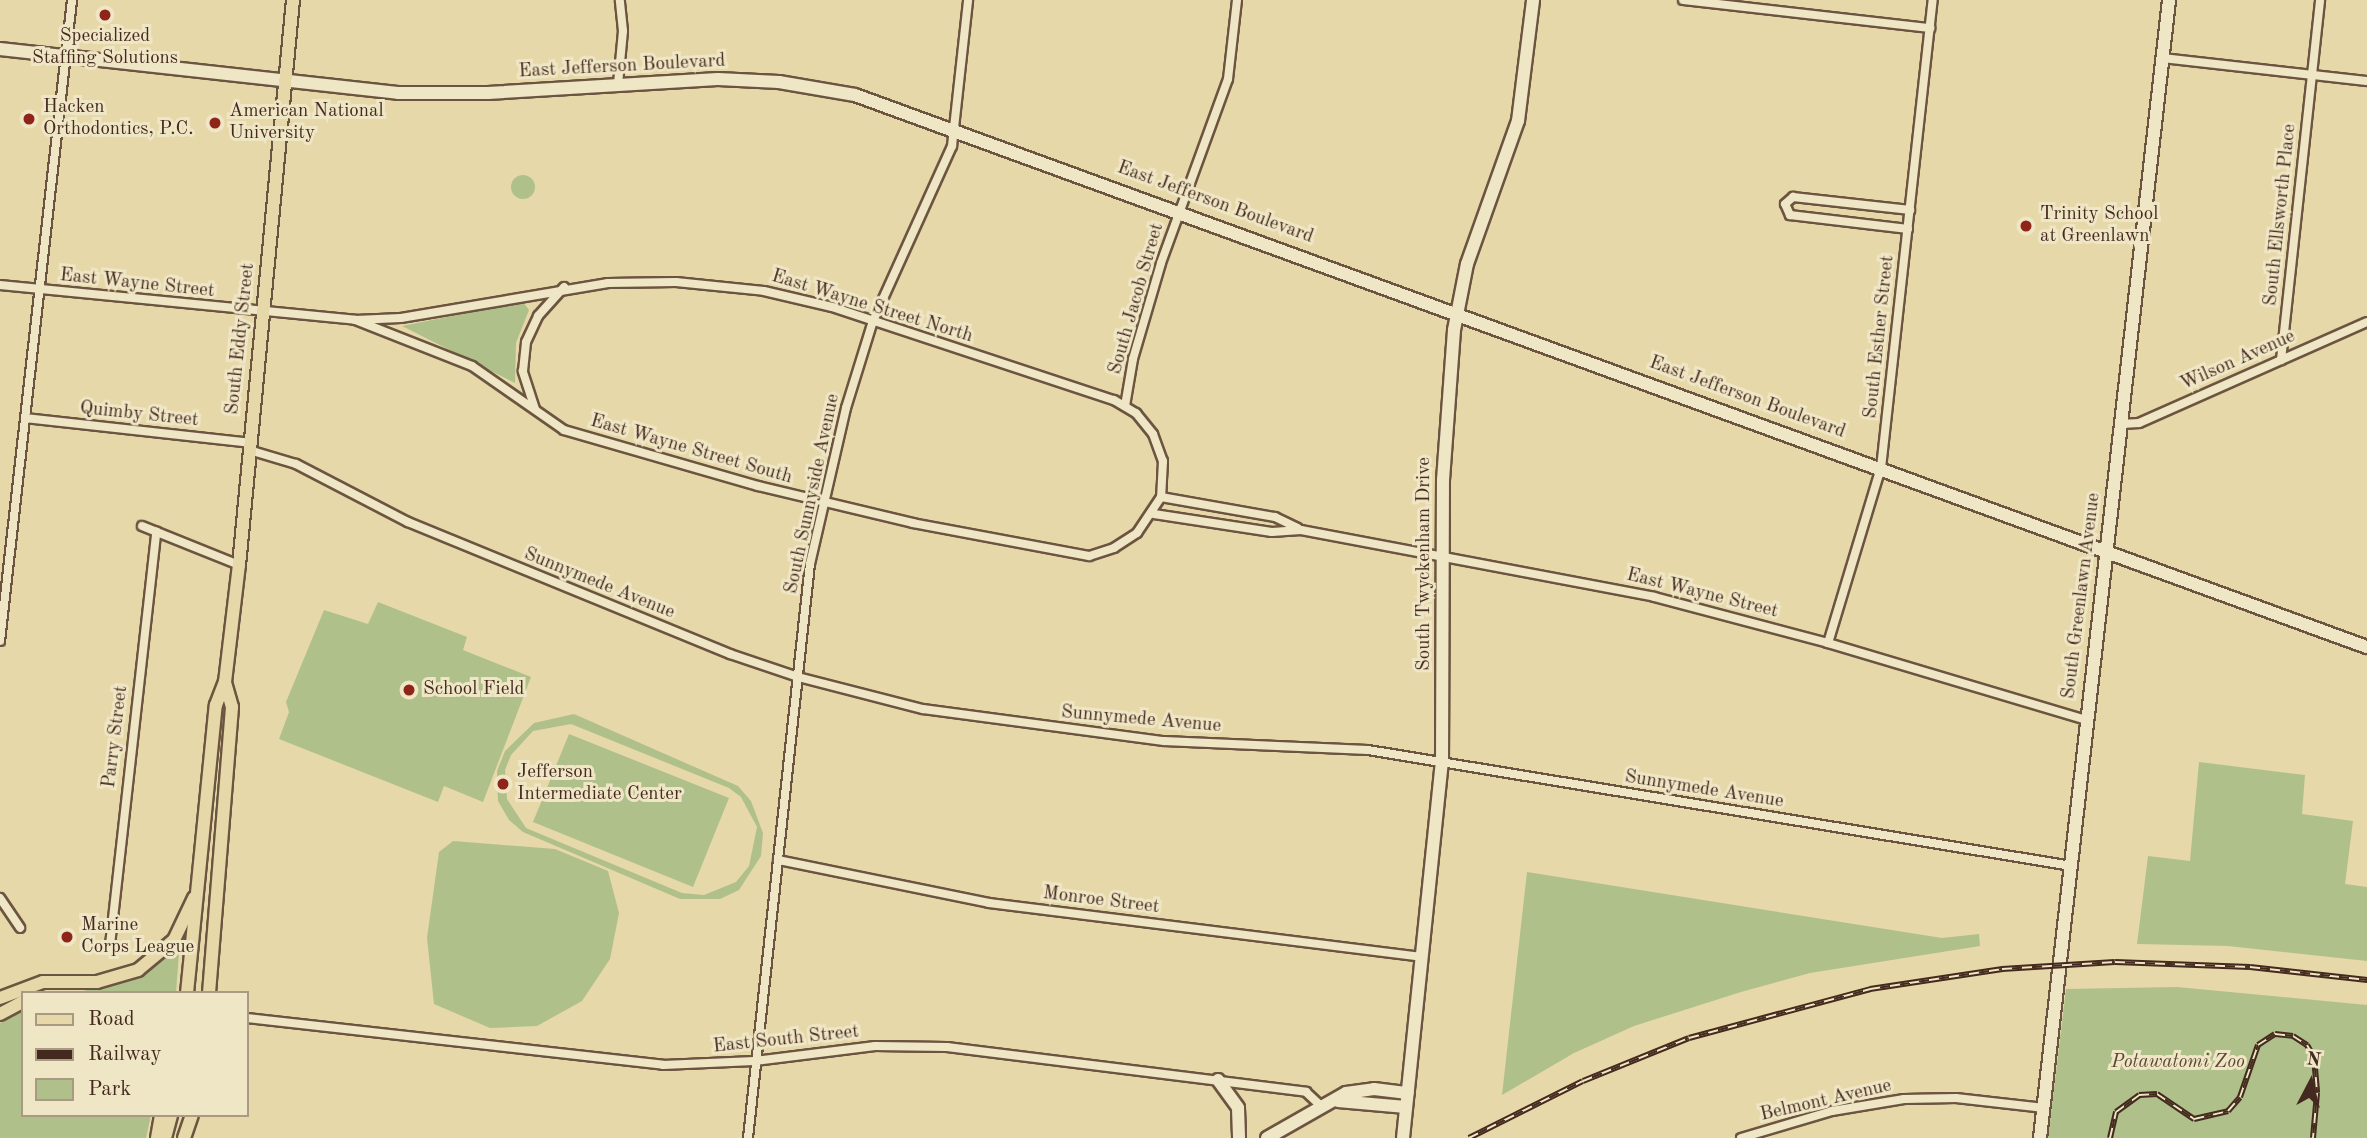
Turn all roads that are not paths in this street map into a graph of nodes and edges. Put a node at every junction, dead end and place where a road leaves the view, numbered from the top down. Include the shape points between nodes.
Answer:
1 (72, 0) edge
2 (293, 0) edge
3 (620, 0) edge
4 (968, 0) edge
5 (1237, 0) edge
6 (1533, 0) edge
7 (1683, 0) edge
8 (1933, 0) edge
9 (2169, 0) edge
10 (2320, 0) edge
11 (1930, 28) junction
12 (0, 49) edge
13 (66, 56) junction
14 (2162, 58) junction
15 (2312, 75) junction
16 (282, 80) junction
17 (2367, 81) edge
18 (618, 84) junction
19 (955, 128) junction
20 (1910, 210) junction
21 (1180, 211) junction
22 (1908, 229) junction
23 (0, 285) edge
24 (565, 287) junction
25 (39, 290) junction
26 (263, 313) junction
27 (1456, 313) junction
28 (355, 320) junction
29 (873, 321) junction
30 (2367, 322) edge
31 (2281, 360) junction
32 (1125, 406) junction
33 (535, 412) junction
34 (25, 418) junction
35 (2121, 424) junction
36 (250, 447) junction
37 (1881, 468) junction
38 (1161, 497) junction
39 (824, 502) junction
40 (1154, 514) junction
41 (142, 526) dead end
42 (1301, 530) junction
43 (156, 532) junction
44 (2107, 551) junction
45 (1444, 554) junction
46 (239, 565) junction
47 (0, 641) edge
48 (1828, 643) junction
49 (2367, 647) edge
50 (798, 677) junction
51 (225, 682) junction
52 (2087, 720) junction
53 (1442, 762) junction
54 (778, 860) junction
55 (2072, 866) junction
56 (200, 885) junction
57 (0, 898) edge
58 (20, 928) dead end
59 (110, 946) dead end
60 (1422, 957) junction
61 (187, 991) edge
62 (209, 991) edge
63 (0, 998) edge
64 (21, 1003) edge
65 (0, 1014) edge
66 (248, 1018) edge
67 (755, 1061) junction
68 (1217, 1080) junction
69 (1408, 1093) junction
70 (1326, 1105) junction
71 (1406, 1107) junction
72 (2044, 1108) junction
73 (161, 1117) edge
74 (170, 1117) edge
75 (157, 1138) edge
76 (165, 1138) edge
77 (748, 1138) edge
78 (1239, 1138) edge
79 (1267, 1138) edge
80 (1403, 1138) edge
81 (1741, 1138) edge
82 (2040, 1138) edge

1 - 13 street
2 - 16 main road, South Eddy Street
3 - 18 street via 624,31
4 - 19 street, South Sunnyside Avenue
5 - 21 street, South Jacob Street via 1228,79
6 - 27 street, South Twyckenham Drive via 1518,121 1467,264
7 - 11 street
8 - 11 street, South Esther Street
9 - 14 street, South Greenlawn Avenue
10 - 15 street, South Ellsworth Place
11 - 20 street, South Esther Street
12 - 13 street, East Jefferson Boulevard
13 - 16 street, East Jefferson Boulevard
13 - 25 street
14 - 15 street
14 - 35 street, South Greenlawn Avenue
15 - 17 street
15 - 31 street, South Ellsworth Place
16 - 18 street, East Jefferson Boulevard via 437,93
16 - 26 main road, South Eddy Street
18 - 19 street, East Jefferson Boulevard via 700,79 787,83 880,102
19 - 21 street, East Jefferson Boulevard
19 - 29 street, South Sunnyside Avenue
20 - 22 street, South Esther Street
20 - 22 street via 1793,197 1785,204 1790,215
21 - 27 street, East Jefferson Boulevard
21 - 32 street, South Jacob Street via 1140,333
22 - 37 street, South Esther Street
23 - 25 street, East Wayne Street
24 - 28 street, East Wayne Street North via 401,318
24 - 29 street, East Wayne Street North via 648,282 733,287 798,298
24 - 33 street via 538,316 524,351 525,382
25 - 26 street, East Wayne Street
25 - 34 street
26 - 28 street, East Wayne Street
26 - 36 main road, South Eddy Street
27 - 37 street, East Jefferson Boulevard
27 - 45 street, South Twyckenham Drive via 1445,422
28 - 33 street, East Wayne Street South via 472,366
29 - 32 street, East Wayne Street North
29 - 39 street, South Sunnyside Avenue
30 - 31 street, Wilson Avenue
31 - 35 street, Wilson Avenue via 2138,423
32 - 38 street, East Wayne Street North via 1145,422 1160,447 1165,476
33 - 39 street, East Wayne Street South via 580,436
34 - 36 street, Quimby Street
34 - 47 street
35 - 44 street, South Greenlawn Avenue
36 - 46 main road, South Eddy Street
36 - 50 street, Sunnymede Avenue via 529,573
37 - 44 street, East Jefferson Boulevard
37 - 48 street, South Esther Street
38 - 40 street, East Wayne Street North
38 - 42 street, East Wayne Street via 1275,517
39 - 40 street, East Wayne Street South via 1076,556 1118,546
39 - 50 street, South Sunnyside Avenue via 807,588
40 - 42 street, East Wayne Street via 1272,532
41 - 43 street
42 - 45 street, East Wayne Street
43 - 46 street
43 - 59 street, Parry Street
44 - 49 street, East Jefferson Boulevard
44 - 52 street, South Greenlawn Avenue
45 - 48 street, East Wayne Street via 1654,597
45 - 53 street, South Twyckenham Drive
46 - 51 main road, South Eddy Street
48 - 52 street, East Wayne Street
50 - 53 street, Sunnymede Avenue via 975,718 1164,741 1322,746
50 - 54 street, South Sunnyside Avenue
51 - 56 main road, South Eddy Street via 216,705
51 - 62 main road, South Eddy Street via 232,707
52 - 55 street, South Greenlawn Avenue
53 - 55 street, Sunnymede Avenue
53 - 60 street, South Twyckenham Drive
54 - 60 street, Monroe Street via 976,901
54 - 67 street, South Sunnyside Avenue
55 - 72 street, South Greenlawn Avenue
56 - 61 main road, South Eddy Street
56 - 63 main road via 174,940 138,970 97,982 43,982
57 - 58 street
60 - 69 street, South Twyckenham Drive
64 - 65 main road
66 - 67 street, East South Street via 663,1065
67 - 68 street, East South Street via 875,1046 947,1047
67 - 77 street, South Sunnyside Avenue
68 - 70 street, East South Street via 1307,1092
68 - 78 street via 1238,1108
69 - 70 street via 1360,1089
69 - 71 street, South Twyckenham Drive
70 - 71 street via 1347,1100
70 - 79 street
71 - 80 street, South Twyckenham Drive
72 - 81 street, Belmont Avenue via 1956,1098 1904,1099 1832,1111
72 - 82 street, South Greenlawn Avenue
73 - 75 main road
74 - 76 main road

